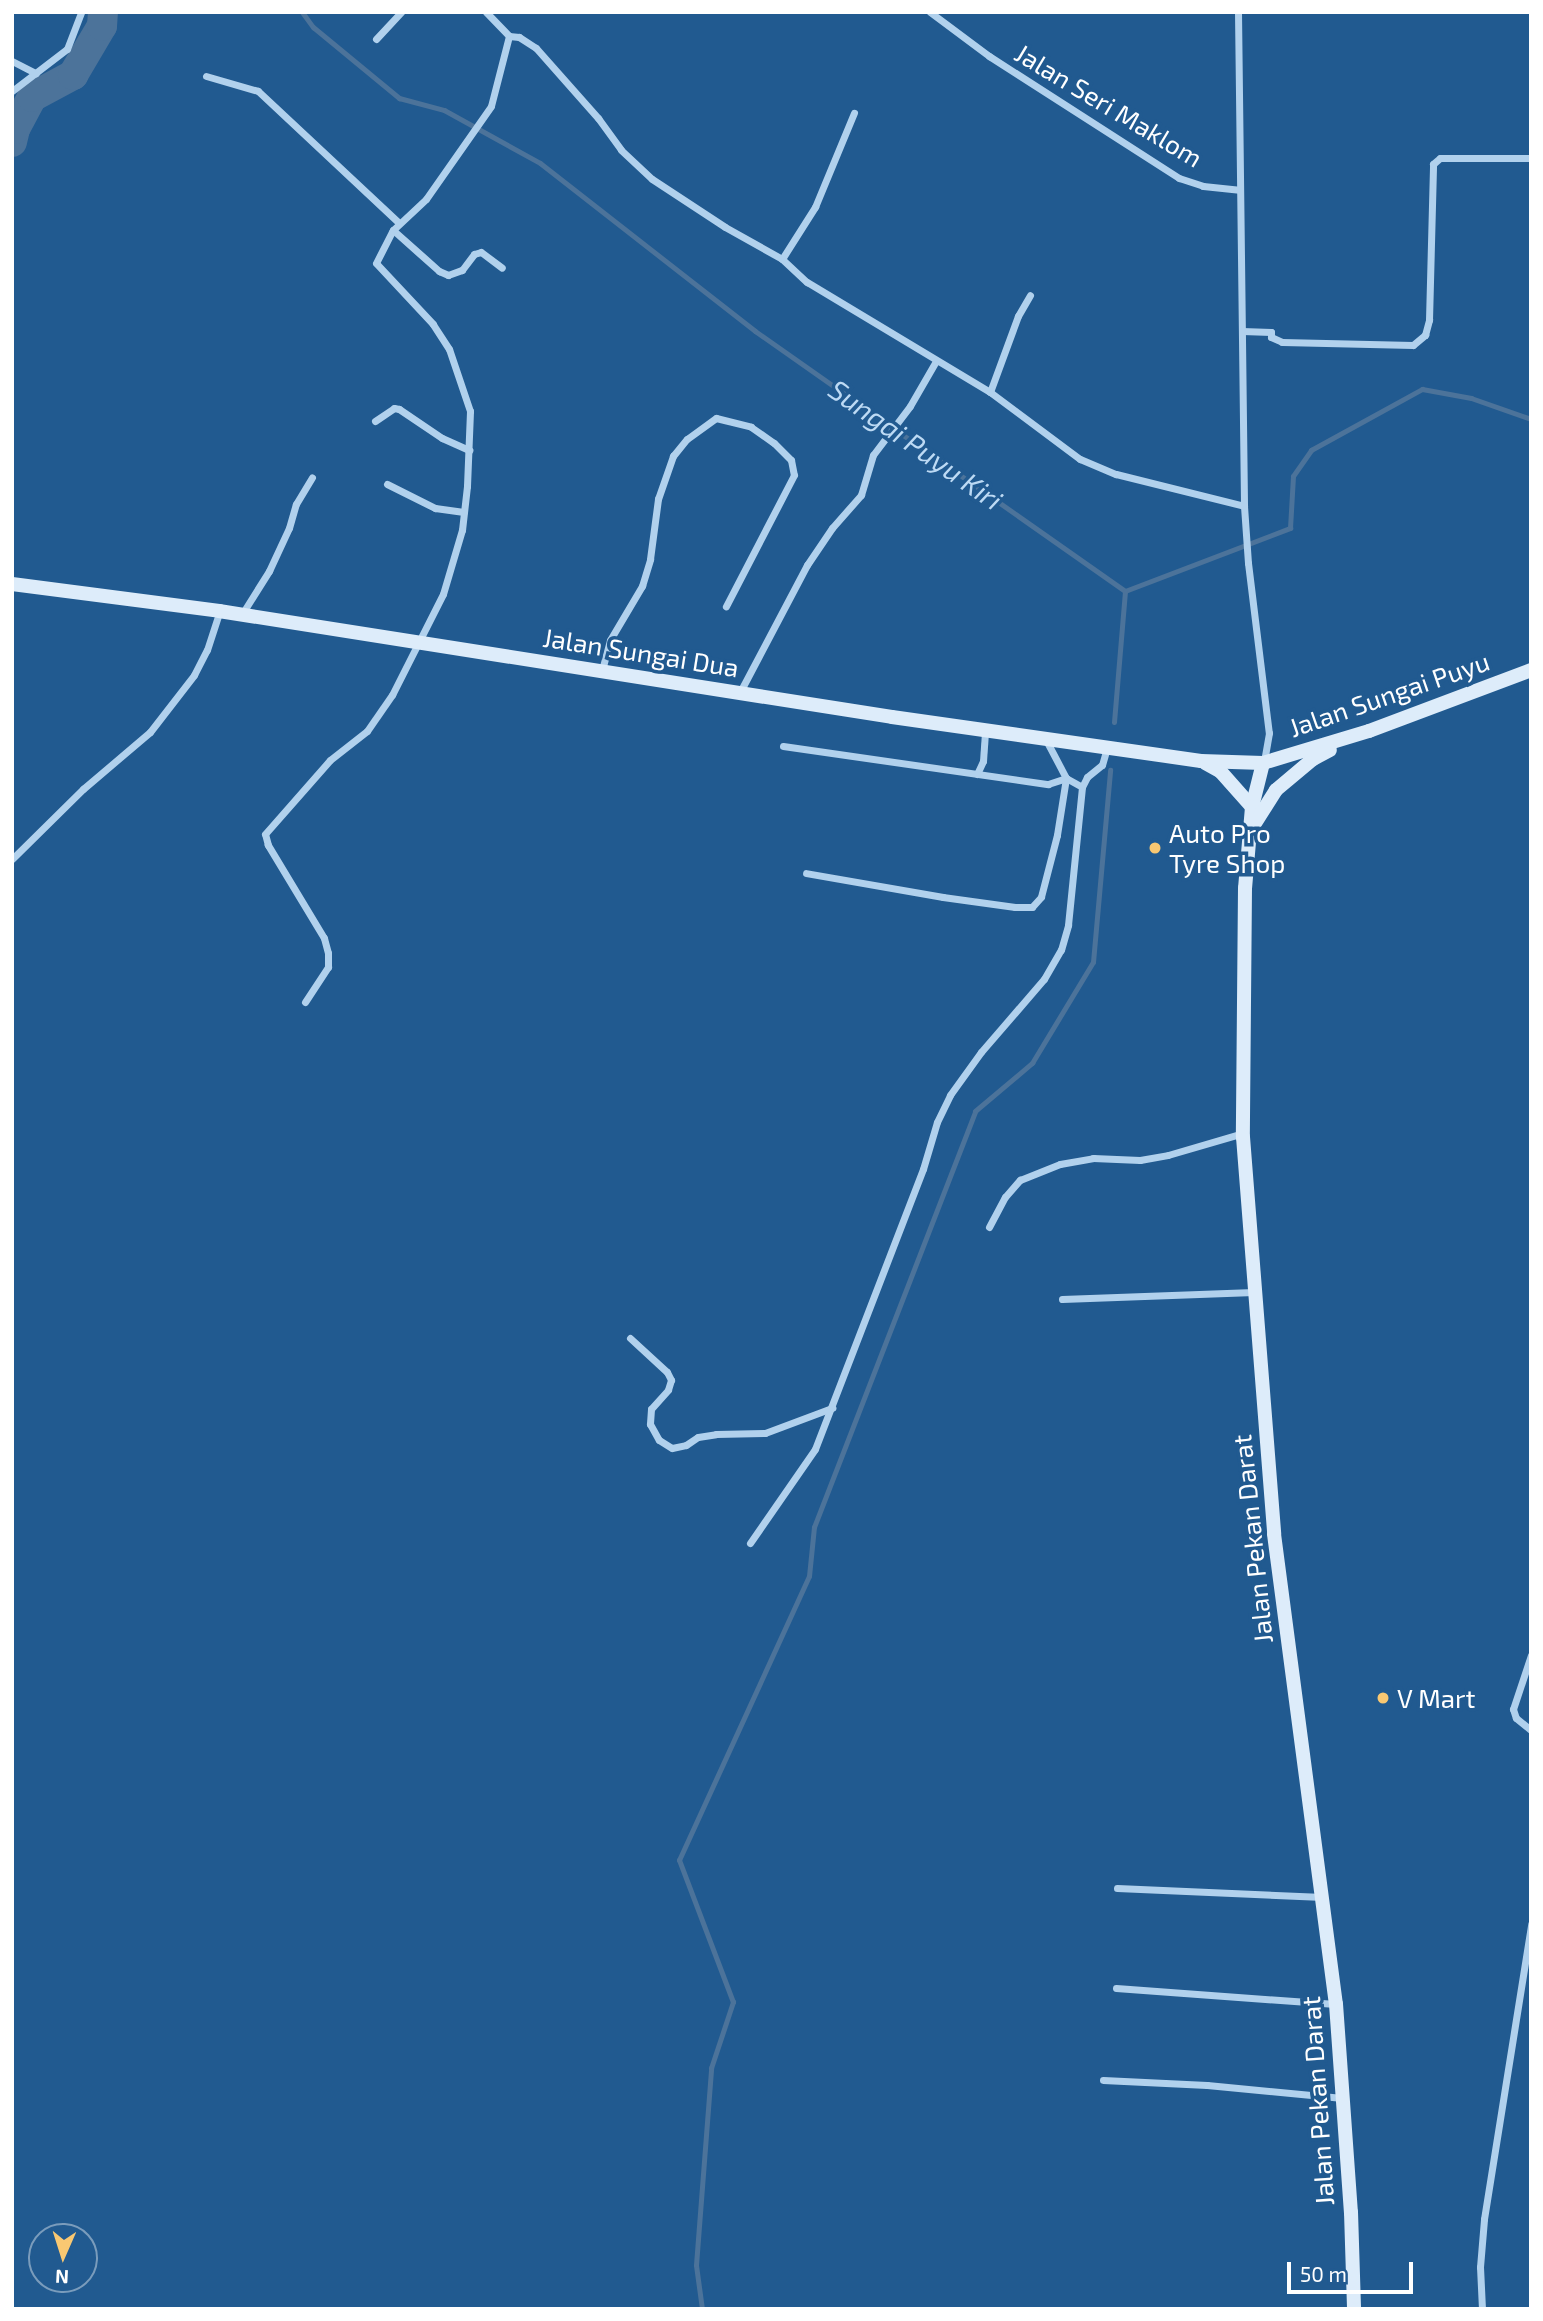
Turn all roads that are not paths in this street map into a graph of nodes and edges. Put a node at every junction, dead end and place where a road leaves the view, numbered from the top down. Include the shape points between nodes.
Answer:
1 (81, 12) edge
2 (401, 12) edge
3 (486, 12) edge
4 (930, 12) edge
5 (1238, 12) edge
6 (509, 36) junction
7 (376, 39) dead end
8 (12, 61) edge
9 (36, 73) junction
10 (206, 76) dead end
11 (12, 90) edge
12 (854, 113) dead end
13 (1531, 158) edge
14 (1239, 190) junction
15 (399, 223) junction
16 (393, 230) junction
17 (782, 259) junction
18 (502, 268) dead end
19 (1030, 296) dead end
20 (1242, 331) junction
21 (936, 361) junction
22 (990, 392) junction
23 (374, 421) dead end
24 (469, 450) junction
25 (312, 477) dead end
26 (387, 484) dead end
27 (1244, 506) junction
28 (464, 512) junction
29 (12, 584) edge
30 (726, 606) dead end
31 (219, 611) junction
32 (242, 615) junction
33 (418, 643) junction
34 (602, 670) junction
35 (1531, 670) edge
36 (740, 692) junction
37 (985, 730) junction
38 (1369, 731) junction
39 (1045, 740) junction
40 (783, 746) dead end
41 (1107, 748) junction
42 (1201, 761) junction
43 (1263, 763) junction
44 (977, 774) junction
45 (1066, 778) junction
46 (1082, 787) junction
47 (1252, 807) junction
48 (1250, 832) junction
49 (12, 859) edge
50 (806, 873) dead end
51 (305, 1002) dead end
52 (1243, 1133) junction
53 (989, 1227) dead end
54 (1254, 1292) junction
55 (1062, 1299) dead end
56 (629, 1338) dead end
57 (832, 1408) junction
58 (750, 1543) dead end
59 (1531, 1656) edge
60 (1531, 1730) edge
61 (1117, 1888) dead end
62 (1323, 1897) junction
63 (1531, 1924) edge
64 (1116, 1988) dead end
65 (1336, 2004) junction
66 (1103, 2080) dead end
67 (1342, 2098) junction
68 (1354, 2309) edge
69 (1482, 2309) edge

1 - 9 street via 67,49
2 - 7 street
3 - 6 street
4 - 14 street, Jalan Seri Maklom via 989,56 1179,178
5 - 14 street
6 - 15 street via 491,106 426,199
6 - 17 street via 536,48 621,150 652,179
8 - 9 street
9 - 11 street
10 - 15 street via 258,91
12 - 17 street via 815,207
13 - 20 street via 1440,158 1433,164 1429,320 1425,335 1413,345 1282,342 1271,337 1271,332
14 - 20 street
15 - 16 street
16 - 18 street via 448,275 462,270 481,252
16 - 24 street via 376,263 433,324 449,349 470,411
17 - 21 street via 807,282
19 - 22 street
20 - 27 street
21 - 22 street
21 - 36 street via 873,456 861,495 807,565
22 - 27 street via 1080,459 1128,477
23 - 24 street via 399,409 442,439
24 - 28 street
25 - 32 street via 269,571
26 - 28 street via 435,508
27 - 43 street via 1269,733
28 - 33 street via 443,594
29 - 31 main road, Jalan Sungai Dua
30 - 34 street via 794,475 791,460 774,443 751,427 716,418 673,456 658,499 642,586 610,640
31 - 32 main road, Jalan Sungai Dua
31 - 49 street via 194,675 150,732
32 - 33 main road, Jalan Sungai Dua
33 - 34 main road, Jalan Sungai Dua
33 - 51 street via 392,695 367,731 330,760 265,834 328,953 328,967
34 - 36 main road, Jalan Sungai Dua
35 - 38 main road, Jalan Sungai Puyu
36 - 37 main road, Jalan Sungai Dua
37 - 39 main road, Jalan Sungai Dua
37 - 44 street via 984,761
38 - 43 main road, Jalan Sungai Puyu
38 - 48 main road via 1313,759 1276,790
39 - 41 main road, Jalan Sungai Dua
39 - 45 street
40 - 44 street
41 - 42 main road, Jalan Sungai Dua
41 - 46 street via 1102,765
42 - 43 main road, Jalan Sungai Dua
42 - 47 main road via 1221,772
43 - 47 main road, Jalan Pekan Darat
44 - 45 street via 1048,784
45 - 46 street
45 - 50 street via 1041,897 1032,907 1015,908
46 - 57 street via 1068,925 1061,950 1044,979 950,1096
47 - 48 main road, Jalan Pekan Darat
48 - 52 main road, Jalan Pekan Darat via 1245,888
52 - 53 street via 1140,1160 1093,1158 1060,1164 1020,1180
52 - 54 main road, Jalan Pekan Darat
54 - 55 street
54 - 62 main road, Jalan Pekan Darat via 1274,1534
56 - 57 street via 667,1371 671,1380 651,1409 650,1424 659,1440 672,1448 707,1435 765,1433
57 - 58 street via 815,1449
59 - 60 street via 1513,1709 1516,1718
61 - 62 street
62 - 65 main road, Jalan Pekan Darat
63 - 69 street via 1485,2219
64 - 65 street
65 - 67 main road, Jalan Pekan Darat
66 - 67 street
67 - 68 main road, Jalan Pekan Darat

